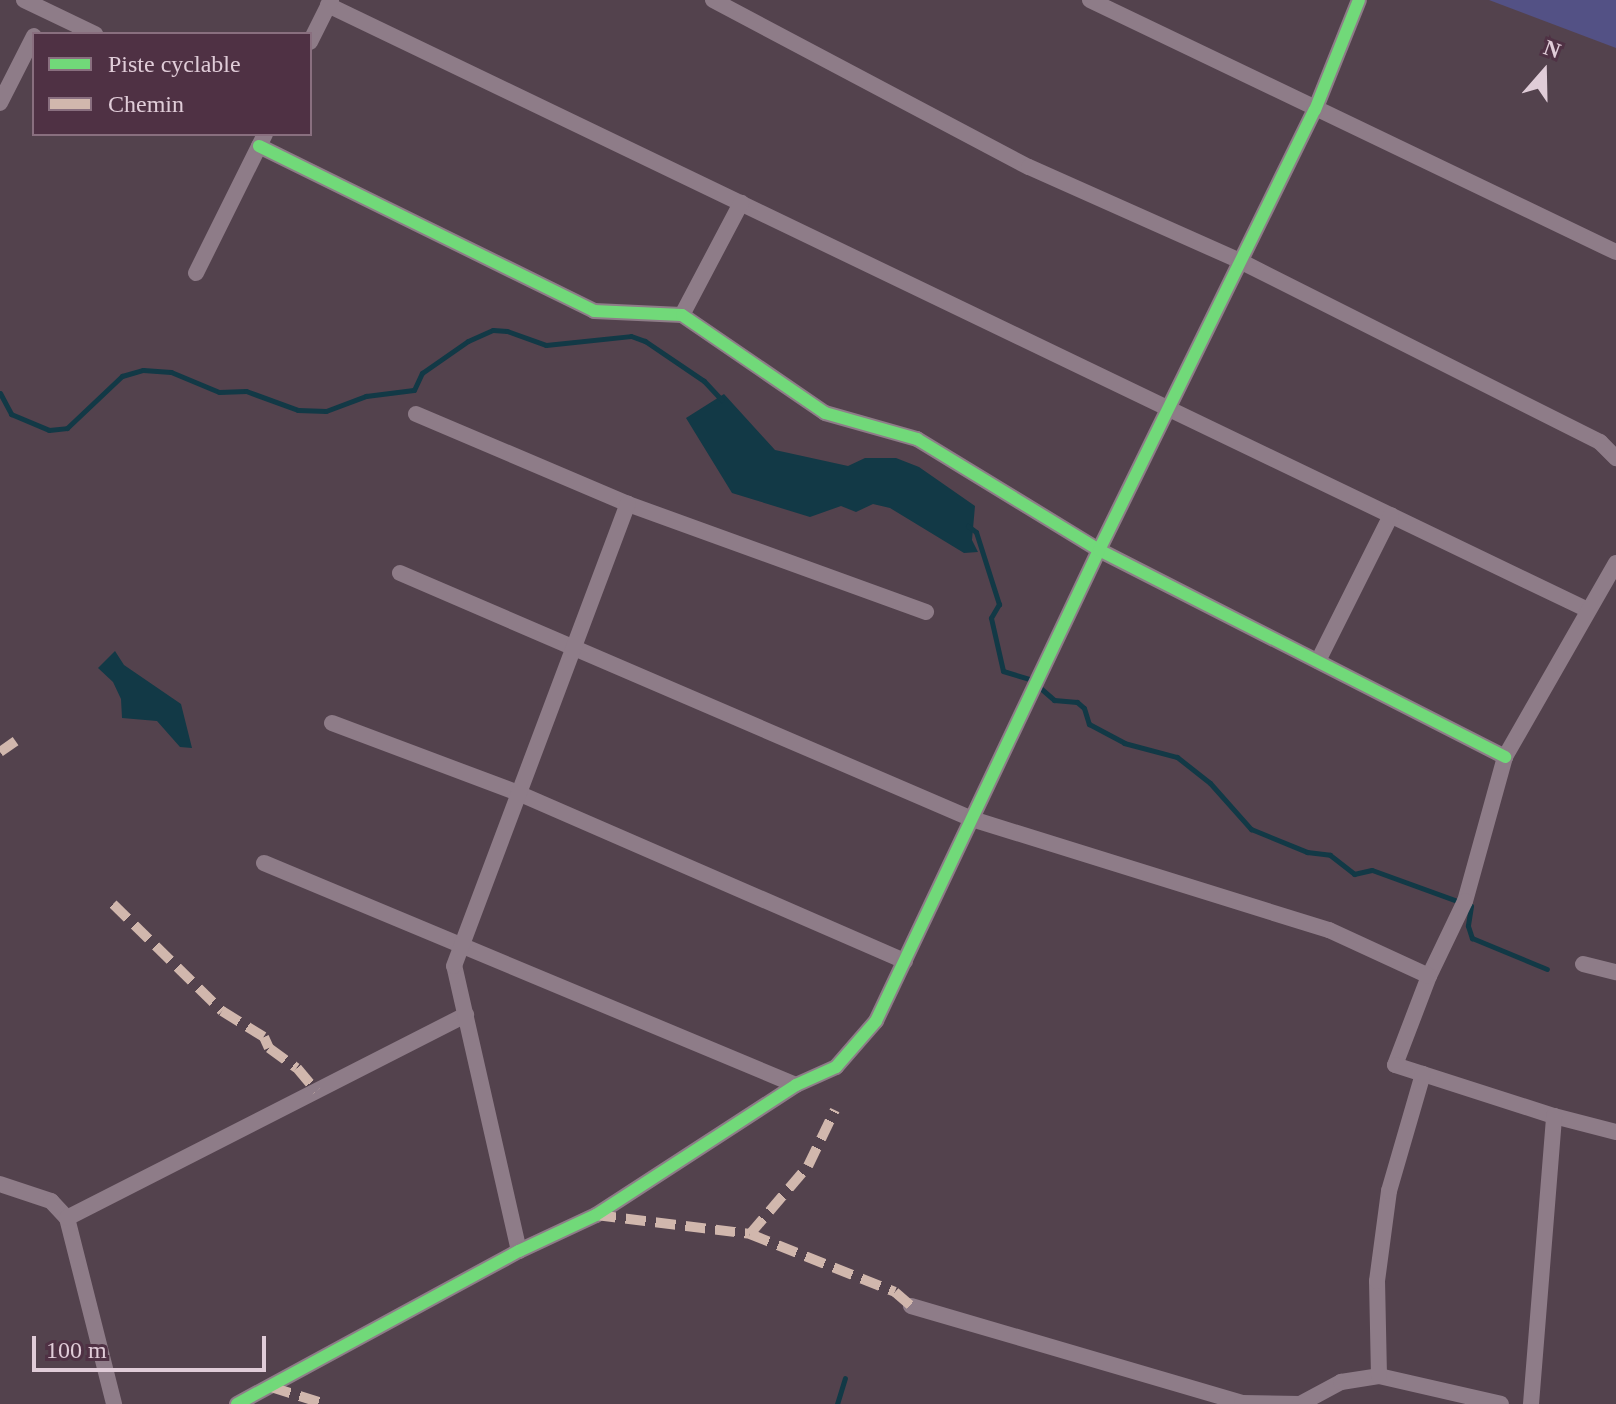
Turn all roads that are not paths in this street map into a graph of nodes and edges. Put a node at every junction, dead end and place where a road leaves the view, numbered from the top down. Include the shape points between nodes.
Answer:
1 (24, 0) edge
2 (713, 0) edge
3 (1090, 0) edge
4 (1359, 0) edge
5 (329, 2) edge
6 (49, 5) edge
7 (36, 32) edge
8 (92, 32) edge
9 (312, 38) edge
10 (32, 41) edge
11 (0, 103) edge
12 (1315, 110) junction
13 (262, 140) edge
14 (741, 203) junction
15 (1616, 252) edge
16 (1242, 262) junction
17 (196, 273) dead end
18 (682, 315) junction
19 (1169, 408) junction
20 (416, 414) dead end
21 (1616, 458) edge
22 (628, 504) junction
23 (1391, 515) junction
24 (1099, 550) junction
25 (1616, 563) edge
26 (400, 573) dead end
27 (1588, 610) junction
28 (926, 612) dead end
29 (573, 649) junction
30 (1318, 661) junction
31 (332, 723) dead end
32 (1505, 757) junction
33 (518, 793) junction
34 (972, 819) junction
35 (264, 863) dead end
36 (460, 947) junction
37 (905, 961) junction
38 (1583, 964) dead end
39 (1616, 972) edge
40 (1429, 976) junction
41 (466, 1015) junction
42 (1423, 1074) junction
43 (796, 1085) junction
44 (1554, 1116) junction
45 (1616, 1132) edge
46 (0, 1184) edge
47 (67, 1218) junction
48 (519, 1251) junction
49 (911, 1306) dead end
50 (1379, 1376) junction
51 (114, 1404) edge
52 (237, 1404) edge
53 (1242, 1404) edge
54 (1501, 1404) edge
55 (1531, 1404) edge

1 - 6 street
2 - 16 street via 1029,167
3 - 12 street
4 - 12 street
5 - 9 street
5 - 14 street
6 - 7 street
6 - 8 street
10 - 11 street
12 - 15 street
12 - 16 street
13 - 17 street
13 - 18 street via 594,311
14 - 18 street
14 - 19 street
16 - 19 street
16 - 21 street via 1600,442
18 - 24 street via 825,413 917,439
19 - 23 street
19 - 24 street
20 - 22 street
22 - 28 street
22 - 29 street
23 - 27 street
23 - 30 street
24 - 30 street
24 - 34 street
25 - 27 street
26 - 29 street
27 - 32 street
29 - 33 street
29 - 34 street
30 - 32 street
31 - 33 street
32 - 40 street via 1464,904
33 - 36 street
33 - 37 street
34 - 37 street
34 - 40 street via 1329,930
35 - 36 street
36 - 41 street via 454,966
36 - 43 street
37 - 43 street via 876,1021 836,1067
38 - 39 street
40 - 42 street via 1395,1065
41 - 47 street
41 - 48 street
42 - 44 street
42 - 50 street via 1389,1191 1377,1281
43 - 48 street via 596,1215
44 - 45 street
44 - 55 street
46 - 47 street via 51,1201
47 - 51 street
48 - 52 street
49 - 53 street
50 - 53 street via 1341,1382 1300,1404
50 - 54 street

